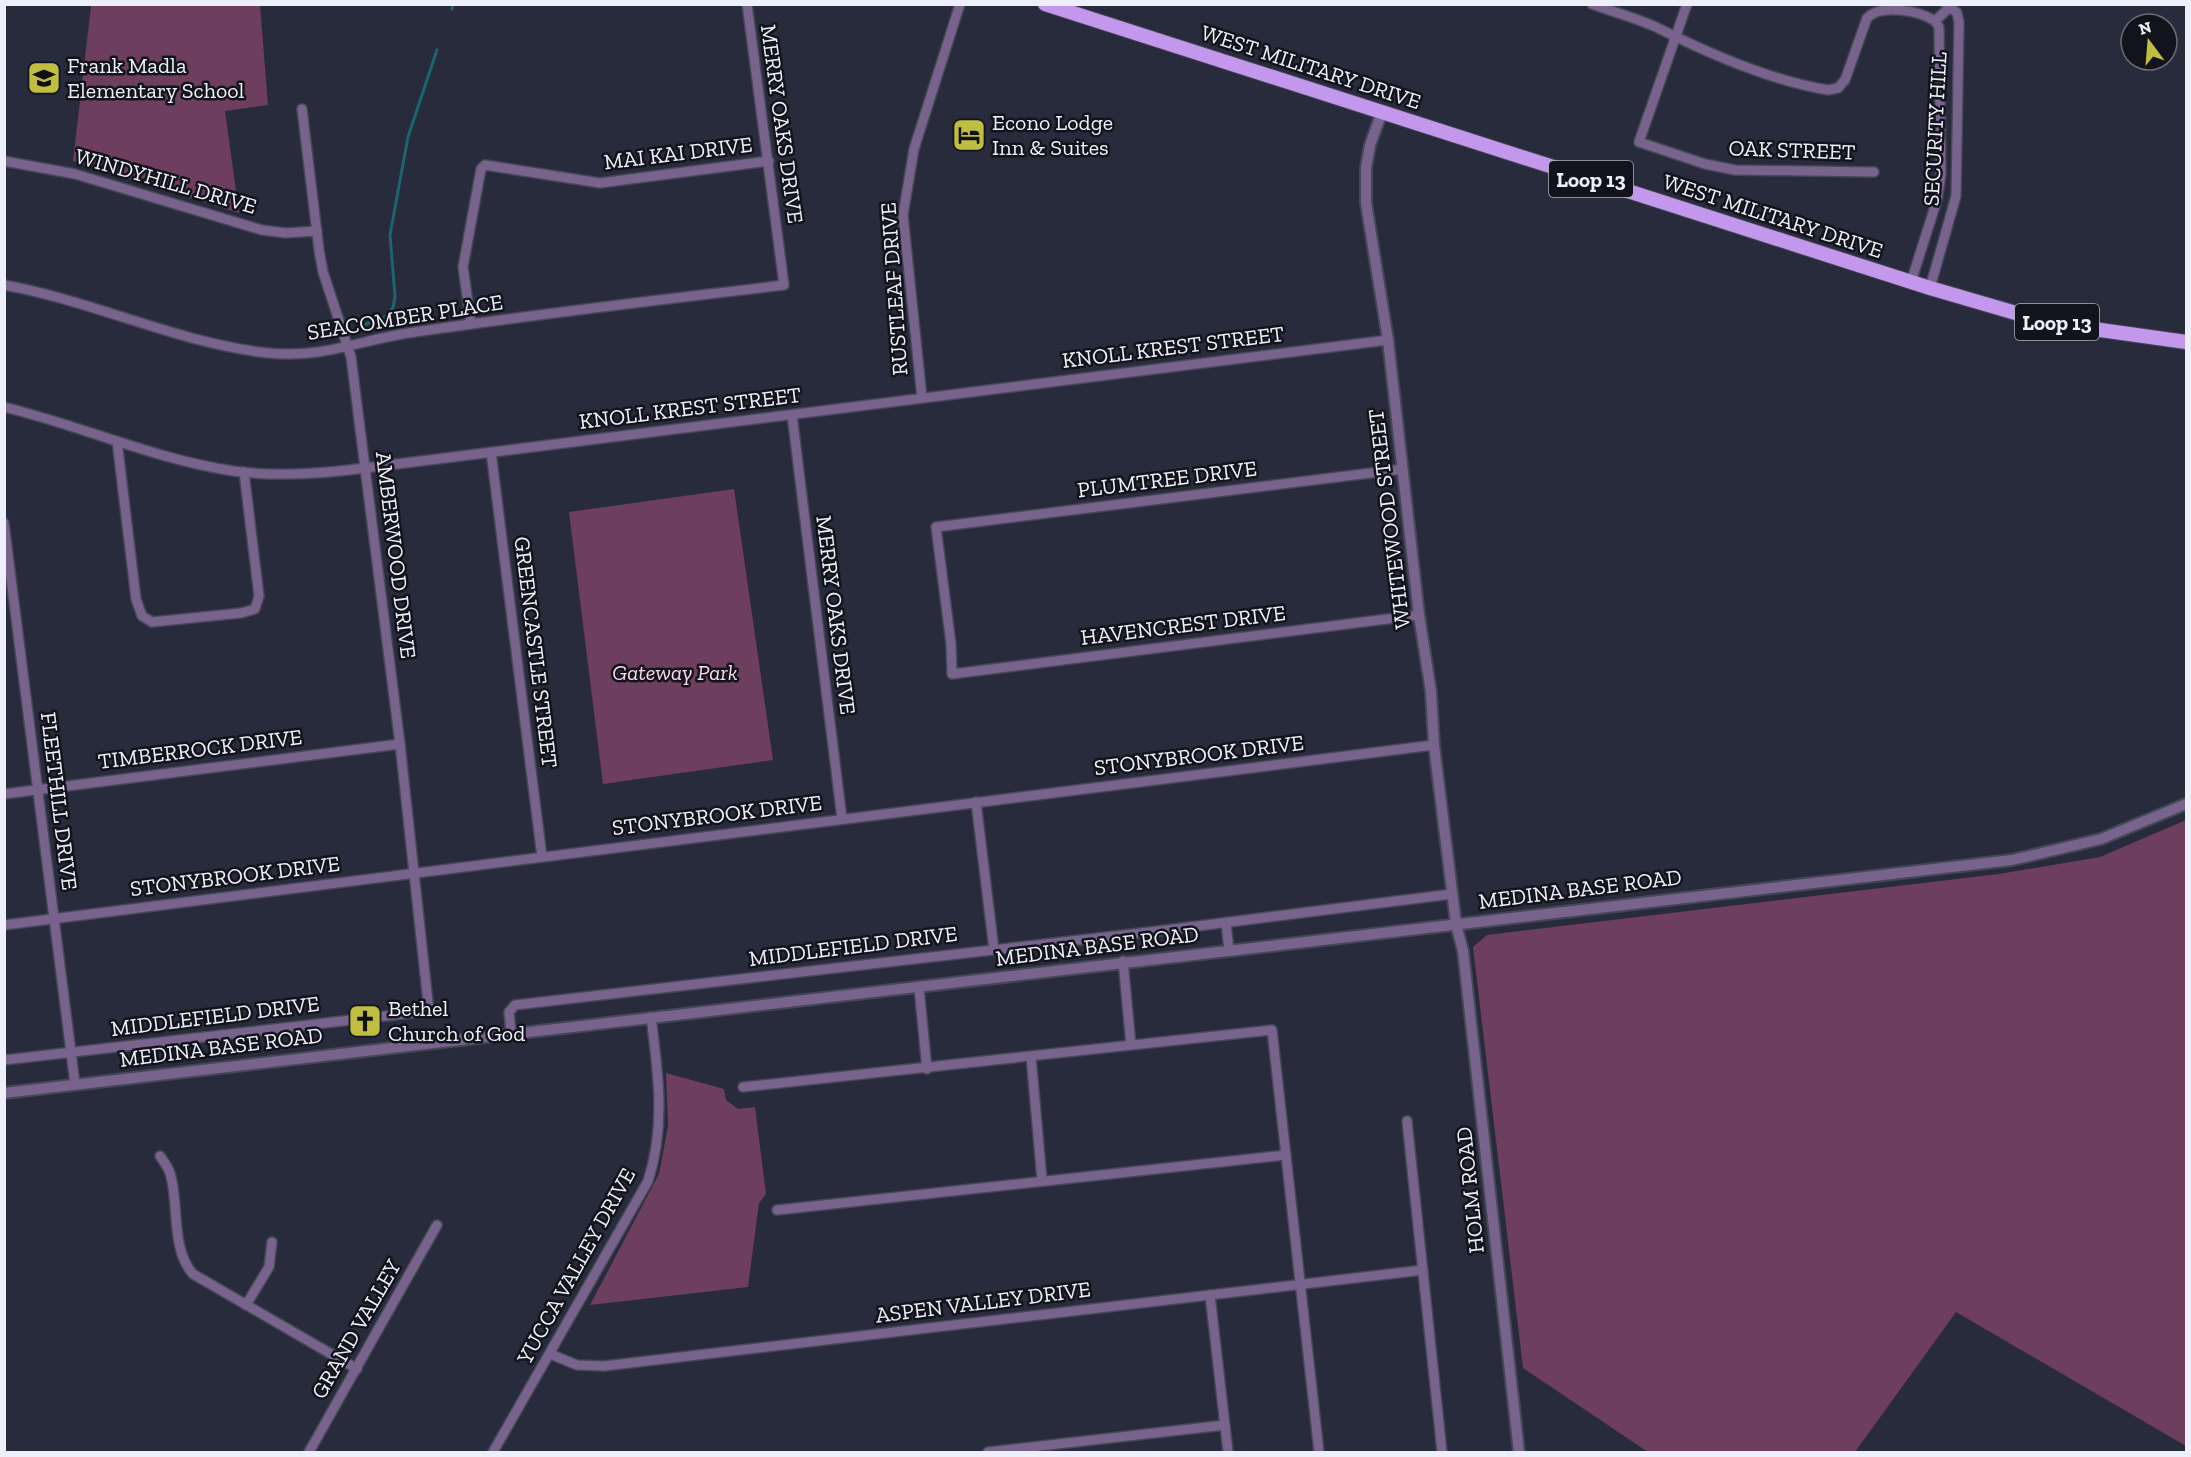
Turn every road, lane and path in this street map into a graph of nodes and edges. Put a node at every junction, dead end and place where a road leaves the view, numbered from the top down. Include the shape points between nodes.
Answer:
1 (747, 4) edge
2 (960, 4) edge
3 (1045, 4) edge
4 (1592, 4) edge
5 (1687, 4) edge
6 (1869, 4) edge
7 (1948, 5) edge
8 (1869, 15) junction
9 (1935, 21) junction
10 (1676, 38) junction
11 (1939, 68) junction
12 (1959, 68) junction
13 (302, 109) dead end
14 (1382, 112) junction
15 (1939, 132) junction
16 (1958, 133) junction
17 (4, 161) edge
18 (769, 162) junction
19 (1874, 172) dead end
20 (316, 231) junction
21 (1911, 282) junction
22 (4, 285) edge
23 (784, 285) joint
24 (1929, 288) junction
25 (471, 324) junction
26 (1388, 340) junction
27 (2187, 342) edge
28 (349, 348) junction
29 (922, 398) junction
30 (4, 407) edge
31 (792, 415) junction
32 (117, 441) junction
33 (491, 452) junction
34 (365, 468) junction
35 (1403, 470) junction
36 (244, 472) junction
37 (4, 523) edge
38 (1419, 615) junction
39 (952, 674) joint
40 (400, 744) junction
41 (1434, 745) junction
42 (38, 790) junction
43 (4, 794) edge
44 (976, 802) junction
45 (2187, 804) edge
46 (842, 819) junction
47 (542, 857) junction
48 (415, 872) junction
49 (1452, 894) junction
50 (55, 918) junction
51 (1226, 923) junction
52 (1456, 924) junction
53 (4, 925) edge
54 (994, 950) junction
55 (1229, 950) junction
56 (1123, 961) junction
57 (919, 987) junction
58 (429, 1011) joint
59 (651, 1017) junction
60 (512, 1033) junction
61 (1131, 1046) junction
62 (71, 1052) junction
63 (1031, 1056) junction
64 (4, 1060) edge
65 (927, 1069) junction
66 (75, 1084) junction
67 (743, 1086) dead end
68 (4, 1093) edge
69 (1407, 1121) dead end
70 (160, 1155) dead end
71 (1286, 1155) junction
72 (1042, 1180) junction
73 (777, 1210) dead end
74 (437, 1225) dead end
75 (272, 1242) dead end
76 (1423, 1270) junction
77 (1301, 1284) junction
78 (1210, 1295) junction
79 (246, 1305) junction
80 (550, 1354) junction
81 (357, 1369) junction
82 (1225, 1425) junction
83 (309, 1452) edge
84 (493, 1452) edge
85 (988, 1452) edge
86 (1228, 1452) edge
87 (1318, 1452) edge
88 (1442, 1452) edge
89 (1519, 1452) edge

1 - 18 street, MERRY OAKS DRIVE
2 - 29 street, RUSTLEAF DRIVE via 914,149 904,204
3 - 14 main road, WEST MILITARY DRIVE / Loop 13
4 - 10 street
5 - 10 street
6 - 8 street
7 - 9 street
7 - 12 street, SECURITY HILL via 1957,13 1959,22
8 - 9 street via 1882,9
8 - 10 street via 1845,80 1838,88 1828,90 1752,68
9 - 11 street, SECURITY HILL via 1939,27
10 - 19 street, OAK STREET via 1639,142 1735,170
11 - 12 street
11 - 15 street, SECURITY HILL
12 - 16 street, SECURITY HILL
13 - 20 street, AMBERWOOD DRIVE
14 - 21 main road, WEST MILITARY DRIVE / Loop 13
14 - 26 street, WHITEWOOD STREET via 1370,145 1365,189
15 - 16 street
15 - 21 street, SECURITY HILL via 1941,174 1937,200
16 - 24 street, SECURITY HILL via 1956,196
17 - 20 street, WINDYHILL DRIVE via 95,179 240,225 286,233
18 - 23 street, MERRY OAKS DRIVE
18 - 25 street, MAI KAI DRIVE via 600,183 485,165 480,168 464,254 463,277
20 - 28 street, AMBERWOOD DRIVE via 323,272
21 - 24 main road, WEST MILITARY DRIVE / Loop 13
22 - 28 street, SEACOMBER PLACE via 235,348 294,354
23 - 25 street, SEACOMBER PLACE
24 - 27 main road, WEST MILITARY DRIVE / Loop 13 via 2049,321
25 - 28 street, SEACOMBER PLACE via 383,338
26 - 29 street, KNOLL KREST STREET
26 - 35 street, WHITEWOOD STREET
28 - 34 street, AMBERWOOD DRIVE
29 - 31 street, KNOLL KREST STREET
30 - 32 street, KNOLL KREST STREET
31 - 33 street, KNOLL KREST STREET
31 - 46 street, MERRY OAKS DRIVE
32 - 36 street, KNOLL KREST STREET via 184,461
32 - 36 street via 136,599 145,620 158,623 255,609 259,596
33 - 34 street, KNOLL KREST STREET
33 - 47 street, GREENCASTLE STREET
34 - 36 street, KNOLL KREST STREET via 296,475
34 - 40 street, AMBERWOOD DRIVE
35 - 38 street, WHITEWOOD STREET
35 - 39 street, PLUMTREE DRIVE via 936,527
37 - 42 street, FLEETHILL DRIVE
38 - 39 street, HAVENCREST DRIVE
38 - 41 street, WHITEWOOD STREET via 1431,692
40 - 42 street, TIMBERROCK DRIVE
40 - 48 street, AMBERWOOD DRIVE
41 - 44 street, STONYBROOK DRIVE
41 - 49 street, WHITEWOOD STREET
42 - 43 street, TIMBERROCK DRIVE
42 - 50 street, FLEETHILL DRIVE
44 - 46 street, STONYBROOK DRIVE
44 - 54 street
45 - 52 street, MEDINA BASE ROAD via 2101,839 2012,860
46 - 47 street, STONYBROOK DRIVE
47 - 48 street, STONYBROOK DRIVE
48 - 50 street, STONYBROOK DRIVE
48 - 58 street, AMBERWOOD DRIVE
49 - 51 street, MIDDLEFIELD DRIVE
49 - 52 street, WHITEWOOD STREET
50 - 53 street, STONYBROOK DRIVE
50 - 62 street, FLEETHILL DRIVE
51 - 54 street, MIDDLEFIELD DRIVE
51 - 55 street
52 - 55 street, MEDINA BASE ROAD
52 - 89 street, HOLM ROAD via 1463,951
54 - 60 street, MIDDLEFIELD DRIVE via 515,1005 509,1012
55 - 56 street, MEDINA BASE ROAD
56 - 57 street, MEDINA BASE ROAD
56 - 61 street
57 - 59 street, MEDINA BASE ROAD
57 - 65 street
58 - 62 street, MIDDLEFIELD DRIVE
59 - 60 street, MEDINA BASE ROAD
59 - 80 street, YUCCA VALLEY DRIVE via 661,1111 654,1161 644,1188
60 - 66 street, MEDINA BASE ROAD
61 - 63 street
61 - 71 street via 1272,1030
62 - 64 street, MIDDLEFIELD DRIVE
62 - 66 street, FLEETHILL DRIVE
63 - 65 street
63 - 72 street
65 - 67 street
66 - 68 street, MEDINA BASE ROAD
69 - 76 street
70 - 79 street via 171,1174 179,1242 187,1267
71 - 72 street
71 - 77 street
72 - 73 street
74 - 81 street, GRAND VALLEY
75 - 79 street via 269,1266
76 - 77 street, ASPEN VALLEY DRIVE
76 - 88 street
77 - 78 street, ASPEN VALLEY DRIVE
77 - 87 street
78 - 80 street, ASPEN VALLEY DRIVE via 604,1366 577,1365
78 - 82 street
79 - 81 street
80 - 84 street, YUCCA VALLEY DRIVE
81 - 83 street, GRAND VALLEY
82 - 85 street
82 - 86 street

